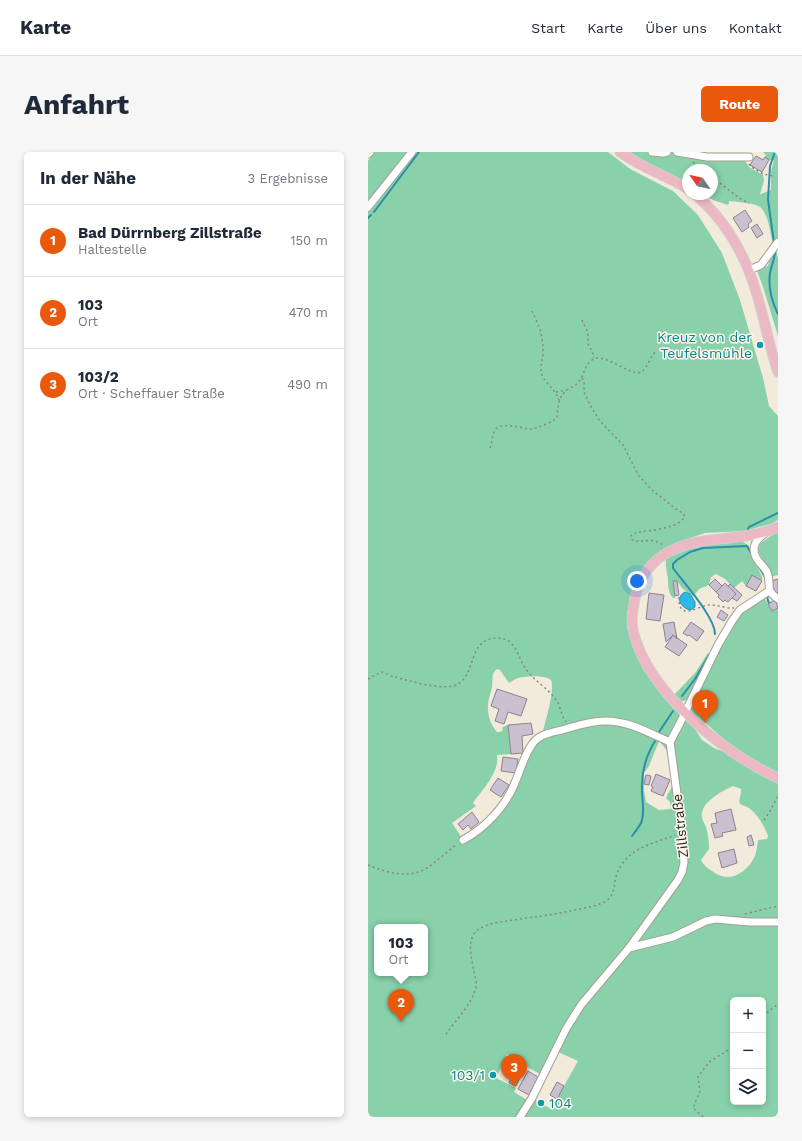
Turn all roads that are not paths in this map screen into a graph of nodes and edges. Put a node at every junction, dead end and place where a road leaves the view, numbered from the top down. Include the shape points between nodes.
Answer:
1 (412, 152) edge
2 (620, 152) edge
3 (652, 152) edge
4 (668, 152) edge
5 (677, 152) edge
6 (749, 157) road end
7 (682, 186) edge
8 (702, 200) edge
9 (368, 207) edge
10 (775, 245) edge
11 (749, 270) junction
12 (778, 372) edge
13 (778, 527) edge
14 (766, 532) junction
15 (742, 536) junction
16 (754, 545) junction
17 (767, 592) junction
18 (778, 599) edge
19 (685, 712) junction
20 (670, 742) junction
21 (778, 778) edge
22 (463, 840) road end
23 (778, 922) edge
24 (629, 948) junction
25 (520, 1117) edge

1 - 9 street
2 - 7 main road via 647,169
3 - 4 street
5 - 6 street via 714,158
8 - 11 main road via 729,232
10 - 11 street via 761,265
11 - 12 main road
13 - 14 main road
14 - 15 main road
14 - 16 street
15 - 16 street via 751,539
15 - 19 main road via 689,543 670,551 654,562 640,582 635,596 633,633 640,652 670,696
16 - 17 street via 755,554 767,572
17 - 18 street
17 - 19 street via 740,610 732,621
19 - 20 street
19 - 21 main road via 735,754
20 - 22 street via 634,726 603,721 544,735 535,740 514,786 502,805 481,829
20 - 24 street, Zillstraße via 684,863 678,880
23 - 24 street via 715,919 673,936
24 - 25 street, Zillstraße via 575,1014

